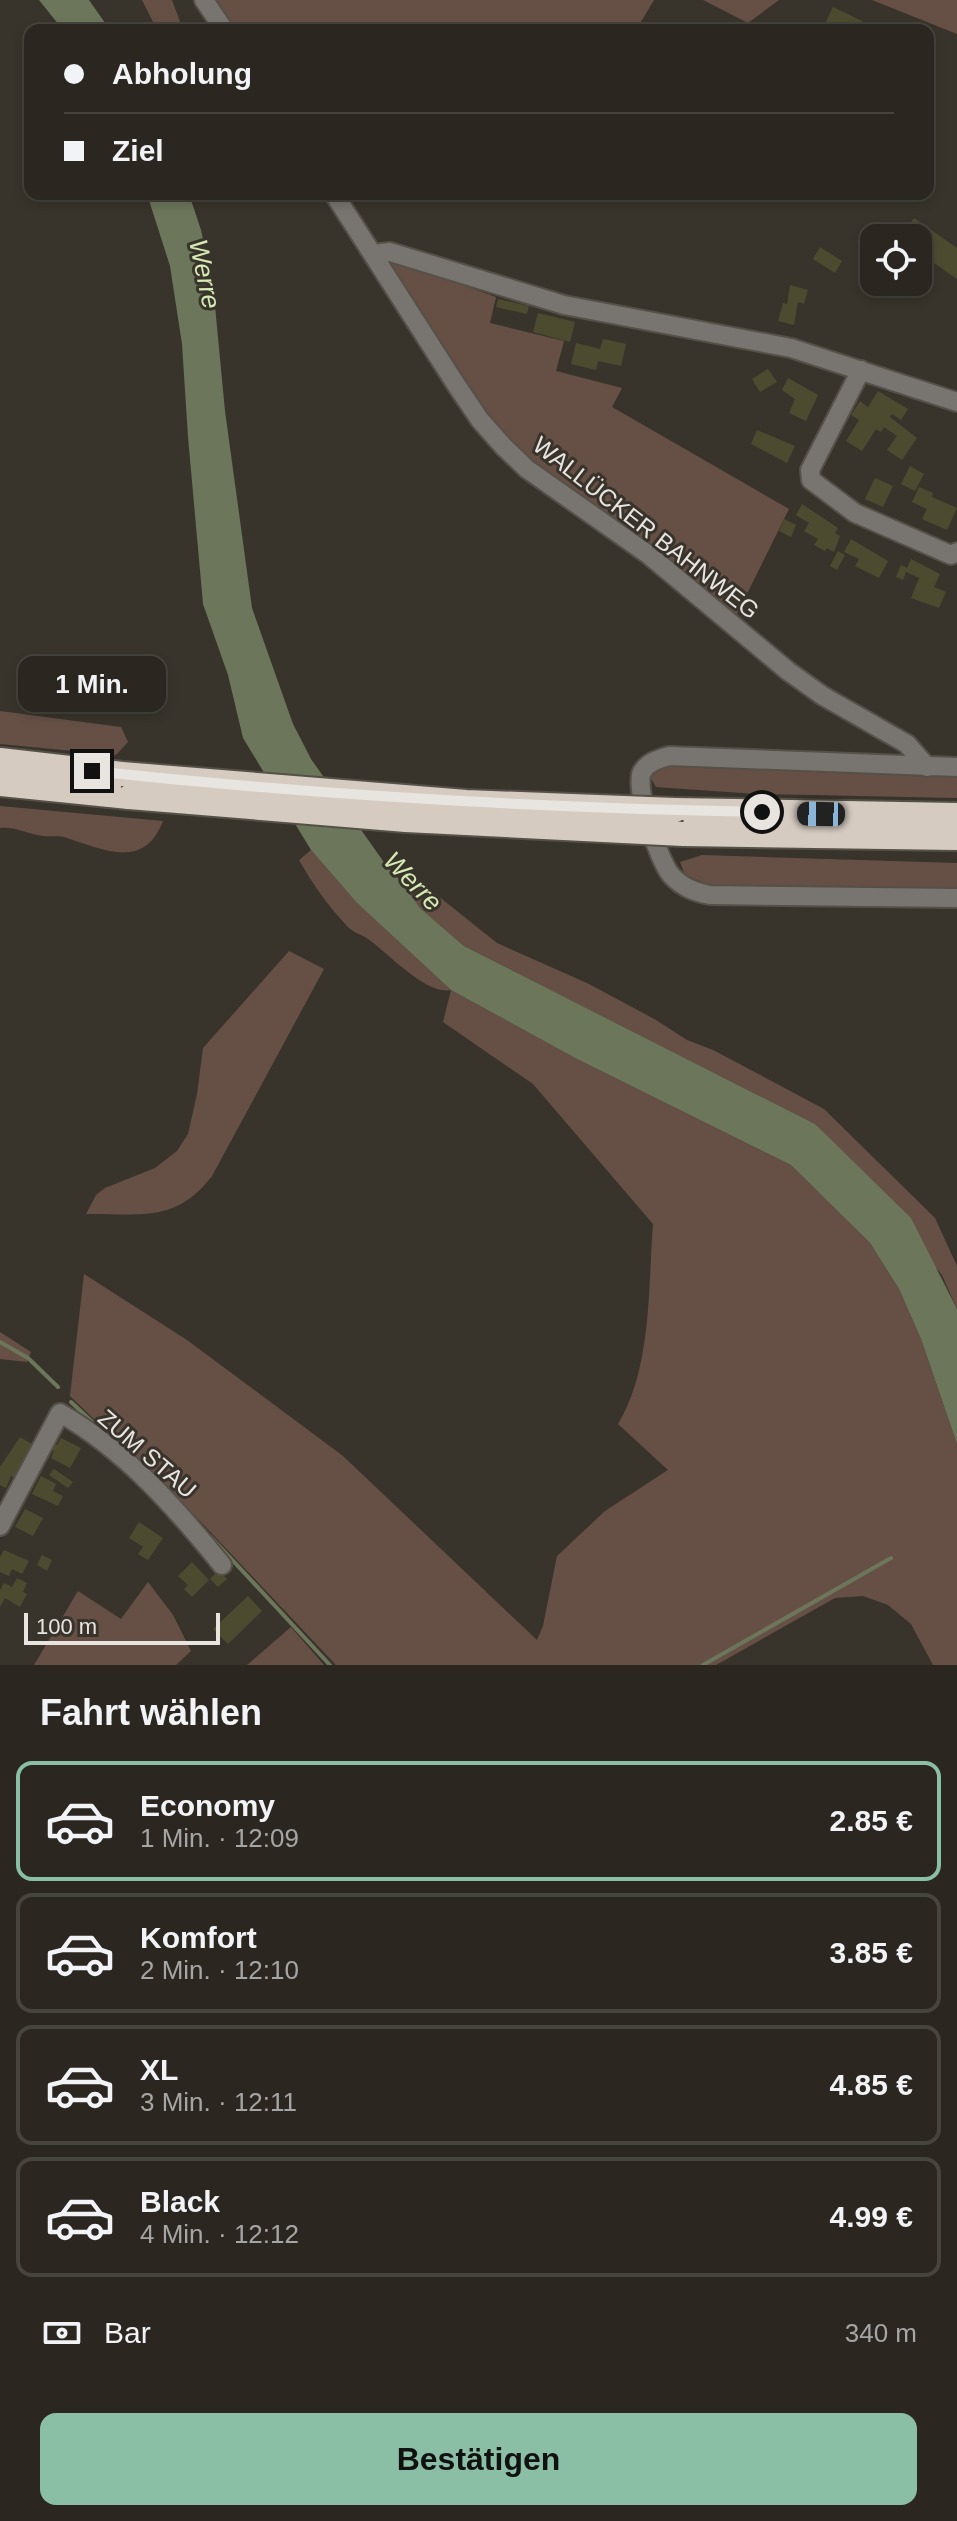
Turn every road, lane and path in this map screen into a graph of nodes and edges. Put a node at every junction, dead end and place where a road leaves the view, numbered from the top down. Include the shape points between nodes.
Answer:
1 (204, 0) edge
2 (220, 24) edge
3 (338, 200) edge
4 (374, 254) junction
5 (861, 370) junction
6 (957, 402) edge
7 (957, 552) edge
8 (0, 760) edge
9 (927, 767) junction
10 (957, 767) edge
11 (0, 784) edge
12 (126, 786) junction
13 (957, 815) edge
14 (679, 822) junction
15 (957, 838) edge
16 (957, 898) edge
17 (0, 1526) edge
18 (222, 1565) dead end

1 - 2 street
3 - 4 street, WALLÜCKER BAHNWEG
4 - 5 street via 390,252 564,305 791,348
4 - 9 street, WALLÜCKER BAHNWEG via 480,420 527,469 649,555 788,671 907,744
5 - 6 street
5 - 7 street via 810,470 811,480 855,513 951,555
8 - 12 highway
9 - 10 street
9 - 16 street via 669,756 647,767 640,787 662,862 695,892
11 - 12 highway
12 - 14 highway, bridge via 191,782
13 - 14 highway
14 - 15 highway
17 - 18 street, ZUM STAU via 60,1413 124,1460

